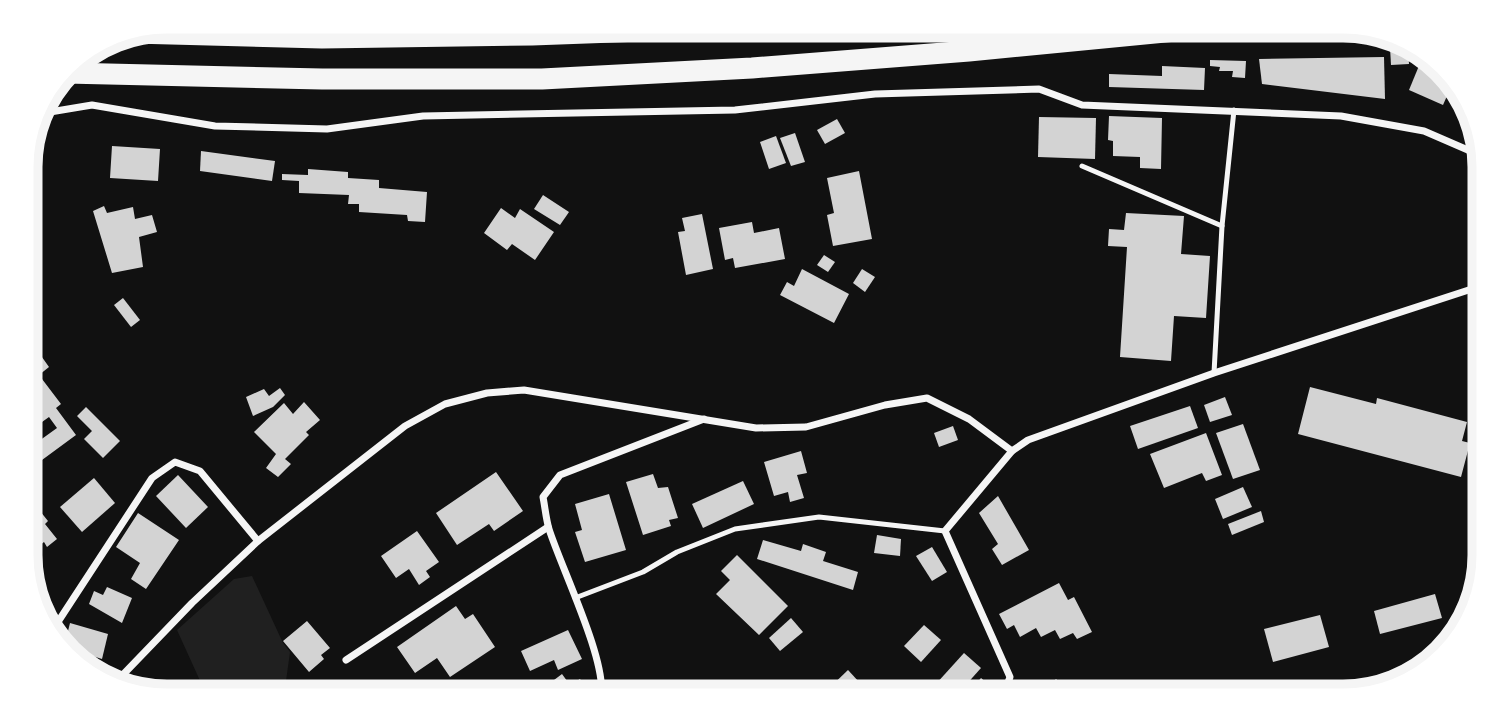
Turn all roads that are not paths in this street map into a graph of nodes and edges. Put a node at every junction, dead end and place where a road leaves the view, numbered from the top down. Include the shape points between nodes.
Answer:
1 (1095, 38) edge
2 (79, 73) edge
3 (1234, 110) junction
4 (51, 112) edge
5 (1471, 152) edge
6 (1082, 166) dead end
7 (1222, 226) junction
8 (1472, 289) edge
9 (1214, 373) junction
10 (705, 419) junction
11 (1013, 451) junction
12 (548, 527) junction
13 (945, 531) junction
14 (258, 541) junction
15 (575, 598) junction
16 (58, 622) edge
17 (346, 660) dead end
18 (122, 676) edge
19 (1008, 683) edge
20 (603, 684) edge

1 - 2 highway via 752,68 542,79
3 - 4 street via 1082,105 1039,89 875,94 735,110 423,116 327,129 215,126 92,105
3 - 5 street via 1341,116 1424,131
3 - 7 lane
6 - 7 lane
7 - 9 lane
8 - 9 street
9 - 11 street via 1028,440
10 - 11 street via 756,428 806,427 927,398 969,418
10 - 12 street via 560,475 543,496
10 - 14 street via 524,390 487,393 445,404 405,426
11 - 13 street
12 - 15 street
12 - 17 street
13 - 15 lane via 819,517 735,528
13 - 19 street via 1010,677
14 - 16 street via 201,471 175,462 152,478
14 - 18 street
15 - 20 street

